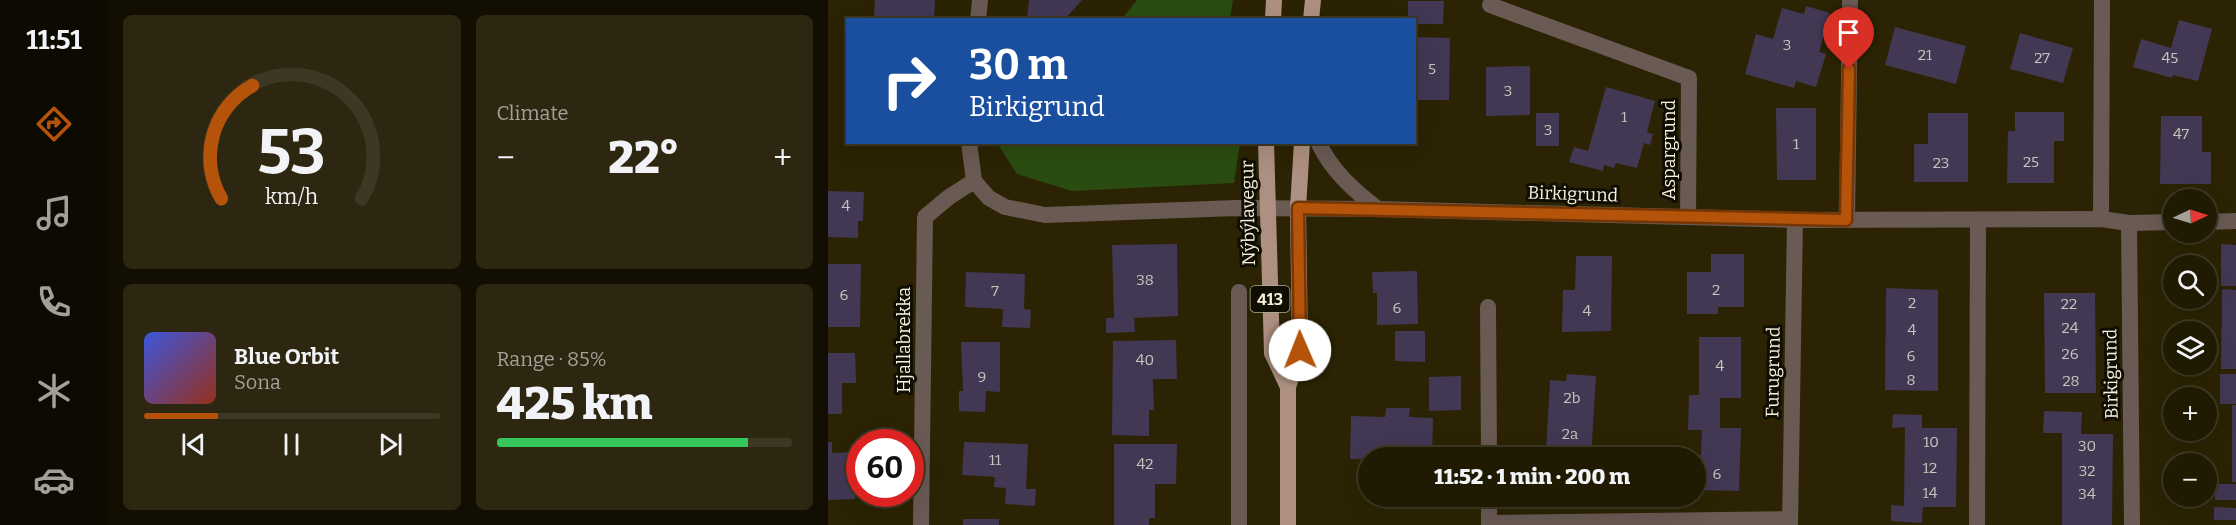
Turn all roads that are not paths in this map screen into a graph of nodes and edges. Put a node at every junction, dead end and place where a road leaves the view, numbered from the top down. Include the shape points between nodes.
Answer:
1 (980, 0) edge
2 (1275, 0) edge
3 (1313, 0) edge
4 (1850, 0) edge
5 (2102, 0) edge
6 (1490, 5) dead end
7 (978, 18) edge
8 (1273, 18) edge
9 (1311, 18) edge
10 (969, 144) edge
11 (1266, 144) edge
12 (1302, 144) edge
13 (1319, 144) edge
14 (974, 181) junction
15 (1266, 208) junction
16 (1298, 208) junction
17 (1378, 209) junction
18 (1688, 217) junction
19 (2101, 219) junction
20 (1795, 220) junction
21 (1846, 220) junction
22 (1978, 220) junction
23 (2236, 221) edge
24 (2163, 222) edge
25 (2217, 222) edge
26 (2129, 223) junction
27 (1239, 292) dead end
28 (1488, 307) dead end
29 (1288, 387) junction
30 (1489, 447) edge
31 (1489, 507) edge
32 (1790, 522) edge
33 (1488, 524) edge
34 (921, 525) edge
35 (1239, 525) edge
36 (1288, 525) edge
37 (1977, 525) edge
38 (2132, 525) edge

1 - 7 street
2 - 8 main road
3 - 9 main road
4 - 21 street
5 - 19 street
6 - 18 street, Aspargrund via 1689,78
10 - 14 street
11 - 15 main road, Nýbýlavegur / 413
12 - 16 main road, Nýbýlavegur / 413
13 - 17 street via 1339,176
14 - 15 street via 989,198 1005,207 1045,215
14 - 34 street, Hjallabrekka via 925,217
15 - 16 street
15 - 29 main road, Nýbýlavegur / 413 via 1272,353
16 - 17 street, Birkigrund
16 - 29 main road, Nýbýlavegur / 413 via 1300,350
17 - 18 street, Birkigrund
18 - 20 street, Birkigrund
19 - 22 street, Birkigrund
19 - 26 street, Birkigrund
20 - 21 street, Birkigrund
20 - 32 street, Furugrund
21 - 22 street, Birkigrund
22 - 37 street
23 - 25 street
24 - 26 street, Birkigrund
26 - 38 street, Birkigrund
27 - 35 street, Nýbýlavegur
28 - 30 street
29 - 36 main road, Nýbýlavegur / 413
31 - 33 street
32 - 33 street

